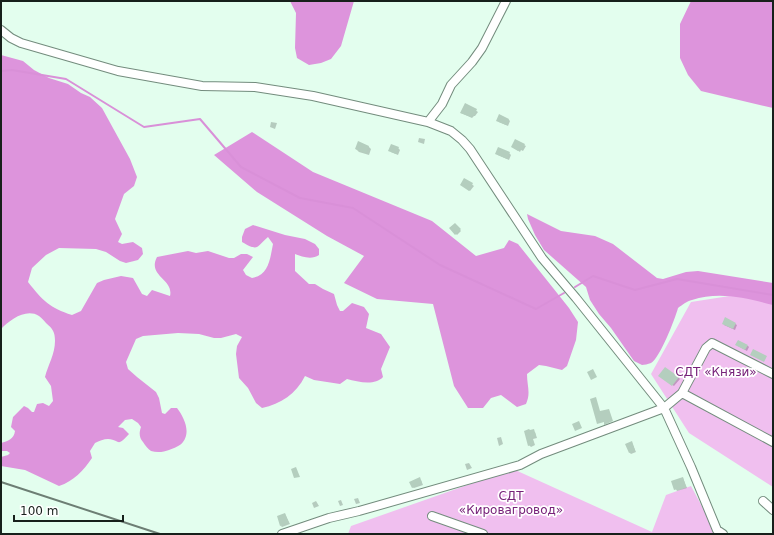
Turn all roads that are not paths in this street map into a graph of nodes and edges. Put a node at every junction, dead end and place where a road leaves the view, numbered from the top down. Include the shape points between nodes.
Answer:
1 (506, 1) edge
2 (1, 30) edge
3 (428, 122) junction
4 (773, 374) edge
5 (682, 393) junction
6 (664, 408) junction
7 (773, 442) edge
8 (763, 502) dead end
9 (773, 510) edge
10 (432, 516) dead end
11 (718, 533) edge
12 (282, 534) edge
13 (483, 534) edge

1 - 3 street via 482,48 451,85 442,104
2 - 3 street via 21,43 118,71 202,86 255,87 313,96
3 - 6 street via 451,132 470,149 542,258
4 - 5 street via 712,343 706,348
5 - 6 street
5 - 7 street
6 - 11 street
6 - 12 street via 541,454 520,465 328,518
8 - 9 street
10 - 13 street

